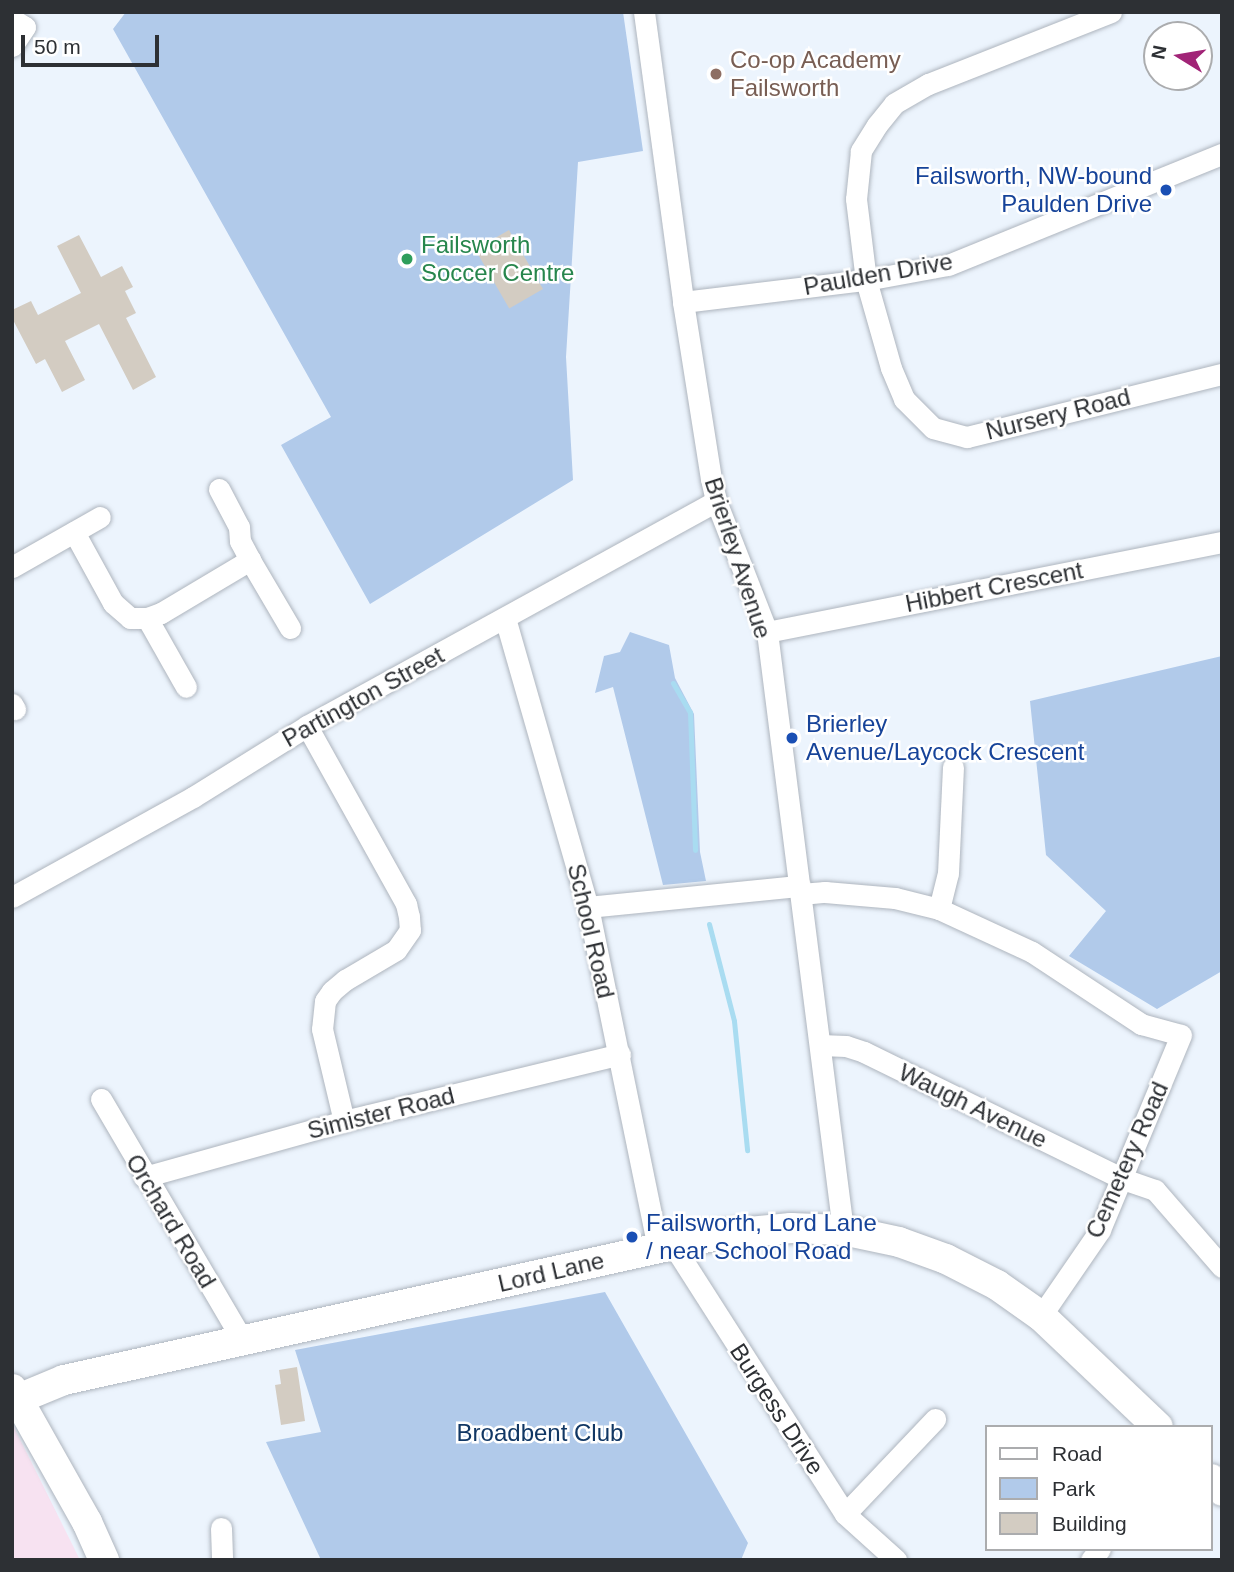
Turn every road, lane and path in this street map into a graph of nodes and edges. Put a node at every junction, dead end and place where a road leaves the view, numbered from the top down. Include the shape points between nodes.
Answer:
1 (644, 12) edge
2 (1111, 12) edge
3 (12, 19) edge
4 (12, 46) edge
5 (1222, 154) edge
6 (866, 280) junction
7 (683, 302) junction
8 (1222, 374) edge
9 (219, 489) dead end
10 (716, 502) junction
11 (100, 517) dead end
12 (74, 532) junction
13 (1222, 541) edge
14 (15, 558) edge
15 (250, 560) junction
16 (147, 618) junction
17 (505, 618) junction
18 (290, 628) dead end
19 (767, 632) junction
20 (186, 687) dead end
21 (307, 726) junction
22 (953, 767) dead end
23 (800, 890) junction
24 (12, 897) edge
25 (589, 907) junction
26 (939, 909) junction
27 (820, 1045) junction
28 (620, 1054) junction
29 (101, 1099) dead end
30 (344, 1121) junction
31 (144, 1177) junction
32 (1123, 1179) junction
33 (843, 1230) junction
34 (666, 1247) junction
35 (1222, 1267) edge
36 (1041, 1316) junction
37 (243, 1341) junction
38 (15, 1394) edge
39 (935, 1419) dead end
40 (1156, 1425) edge
41 (845, 1514) junction
42 (221, 1528) dead end
43 (104, 1560) edge
44 (222, 1560) edge
45 (895, 1560) edge

1 - 7 street, Brierley Avenue
2 - 6 street, Nursery Road via 928,84 894,103 861,151 856,199
3 - 4 street via 25,27
5 - 6 street, Paulden Drive via 948,265
6 - 7 street, Paulden Drive
6 - 8 street, Nursery Road via 904,398 933,428 967,437
7 - 10 street, Brierley Avenue
9 - 15 street
10 - 17 street, Partington Street
10 - 19 street, Brierley Avenue
11 - 12 street
12 - 14 street
12 - 16 street via 113,603 130,618
13 - 19 street, Hibbert Crescent
15 - 16 street
15 - 18 street
16 - 20 street
17 - 21 street, Partington Street
17 - 25 street, School Road
19 - 23 street, Brierley Avenue
21 - 24 street, Partington Street via 193,797
21 - 30 street via 406,904 409,918 410,930 396,950 345,980 325,1001 323,1028
22 - 26 street via 948,873
23 - 25 street
23 - 26 street via 895,898
23 - 27 street, Brierley Avenue
25 - 28 street, School Road
26 - 32 street, Cemetery Road via 1032,952 1141,1024 1181,1035
27 - 32 street, Waugh Avenue via 864,1052
27 - 33 street, Brierley Avenue
28 - 30 street, Simister Road
28 - 34 street, School Road
29 - 31 street, Orchard Road
30 - 31 street, Simister Road
31 - 37 street, Orchard Road
32 - 35 street, Waugh Avenue via 1155,1190
32 - 36 street, Cemetery Road via 1100,1230
33 - 34 street, Lord Lane via 792,1228 718,1235
33 - 36 street, Lord Lane via 899,1242 946,1259 997,1285
34 - 37 street, Lord Lane
34 - 41 street, Burgess Drive
36 - 40 street, Lord Lane
37 - 38 street, Lord Lane
38 - 43 street
39 - 41 street
41 - 45 street, Burgess Drive
42 - 44 street

